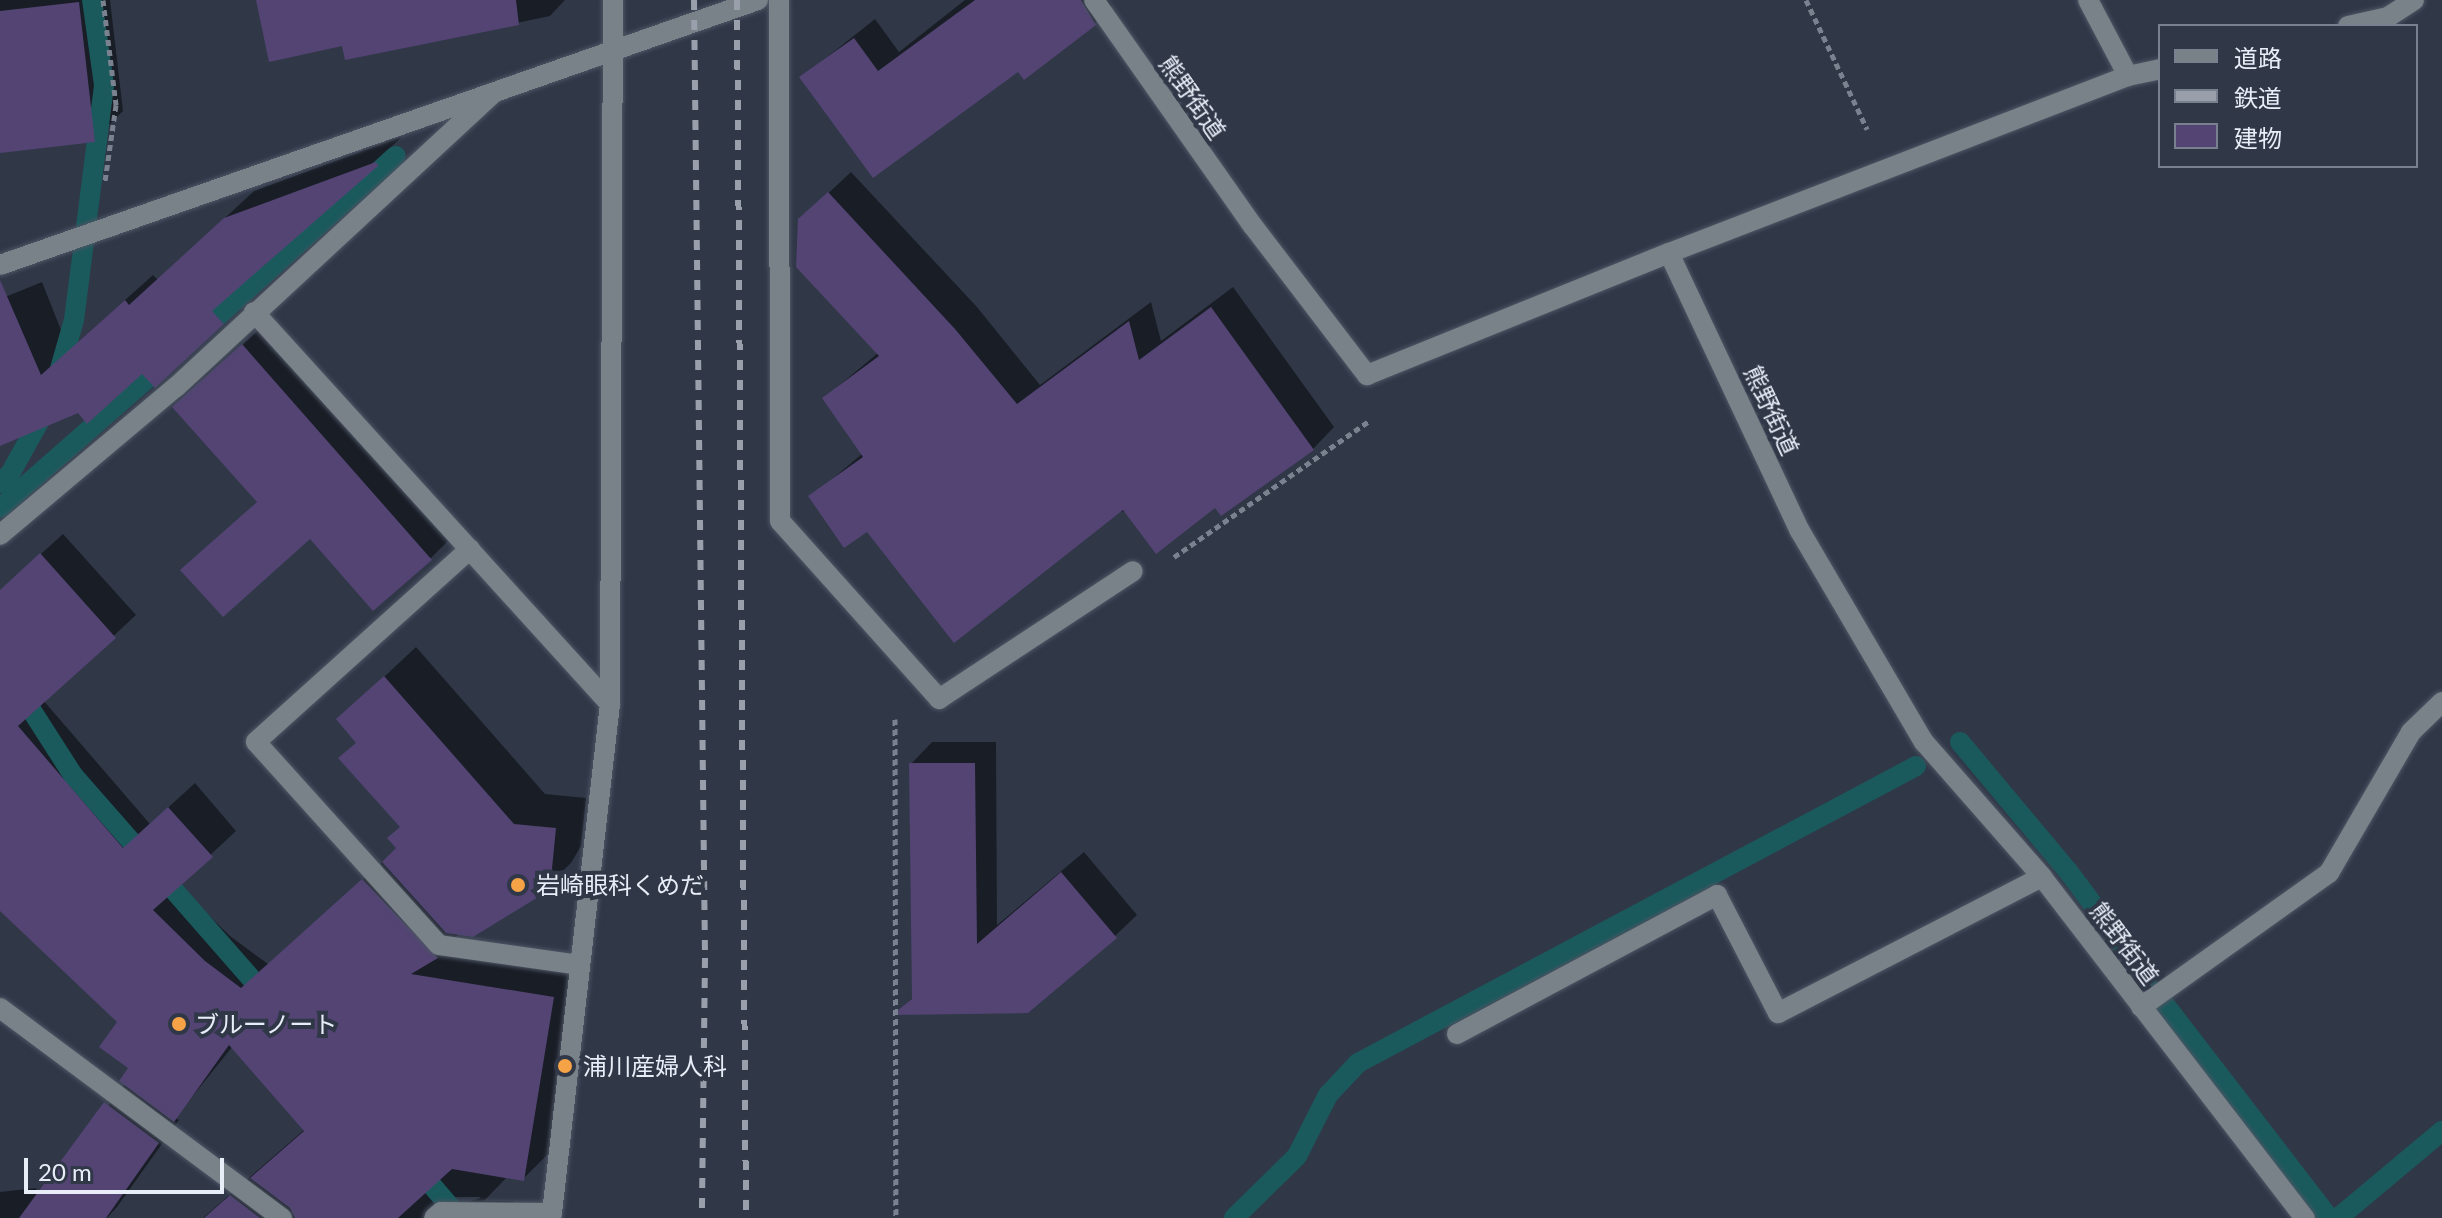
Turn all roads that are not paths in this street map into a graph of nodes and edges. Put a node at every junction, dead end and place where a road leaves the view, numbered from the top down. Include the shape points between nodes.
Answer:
1 (613, 0) edge
2 (758, 0) edge
3 (779, 0) edge
4 (1094, 0) edge
5 (2088, 0) edge
6 (2414, 0) edge
7 (2357, 24) edge
8 (613, 47) junction
9 (2158, 69) edge
10 (2128, 76) junction
11 (501, 85) junction
12 (1669, 253) junction
13 (0, 265) edge
14 (254, 312) junction
15 (0, 535) edge
16 (470, 549) junction
17 (1133, 571) road end
18 (2442, 702) edge
19 (610, 704) junction
20 (2042, 877) junction
21 (580, 965) junction
22 (2141, 1007) junction
23 (0, 1008) edge
24 (1457, 1034) dead end
25 (282, 1218) edge
26 (434, 1218) edge
27 (2305, 1218) edge

1 - 8 street
2 - 8 street
3 - 17 street via 780,521 939,699
4 - 12 street, 熊野街道 via 1253,226 1367,375
5 - 10 street
6 - 7 street via 2388,17
8 - 11 street
8 - 19 street
9 - 10 street
10 - 12 street
11 - 13 street
11 - 14 street
12 - 20 street, 熊野街道 via 1800,531 1924,742
14 - 15 street via 176,387
14 - 16 street
16 - 19 street
16 - 21 street via 256,742 439,945
18 - 22 street via 2411,732 2329,873
19 - 21 street
20 - 22 street, 熊野街道
20 - 24 street via 1778,1013 1717,895
21 - 26 street via 552,1213 441,1212
22 - 27 street, 熊野街道
23 - 25 street

